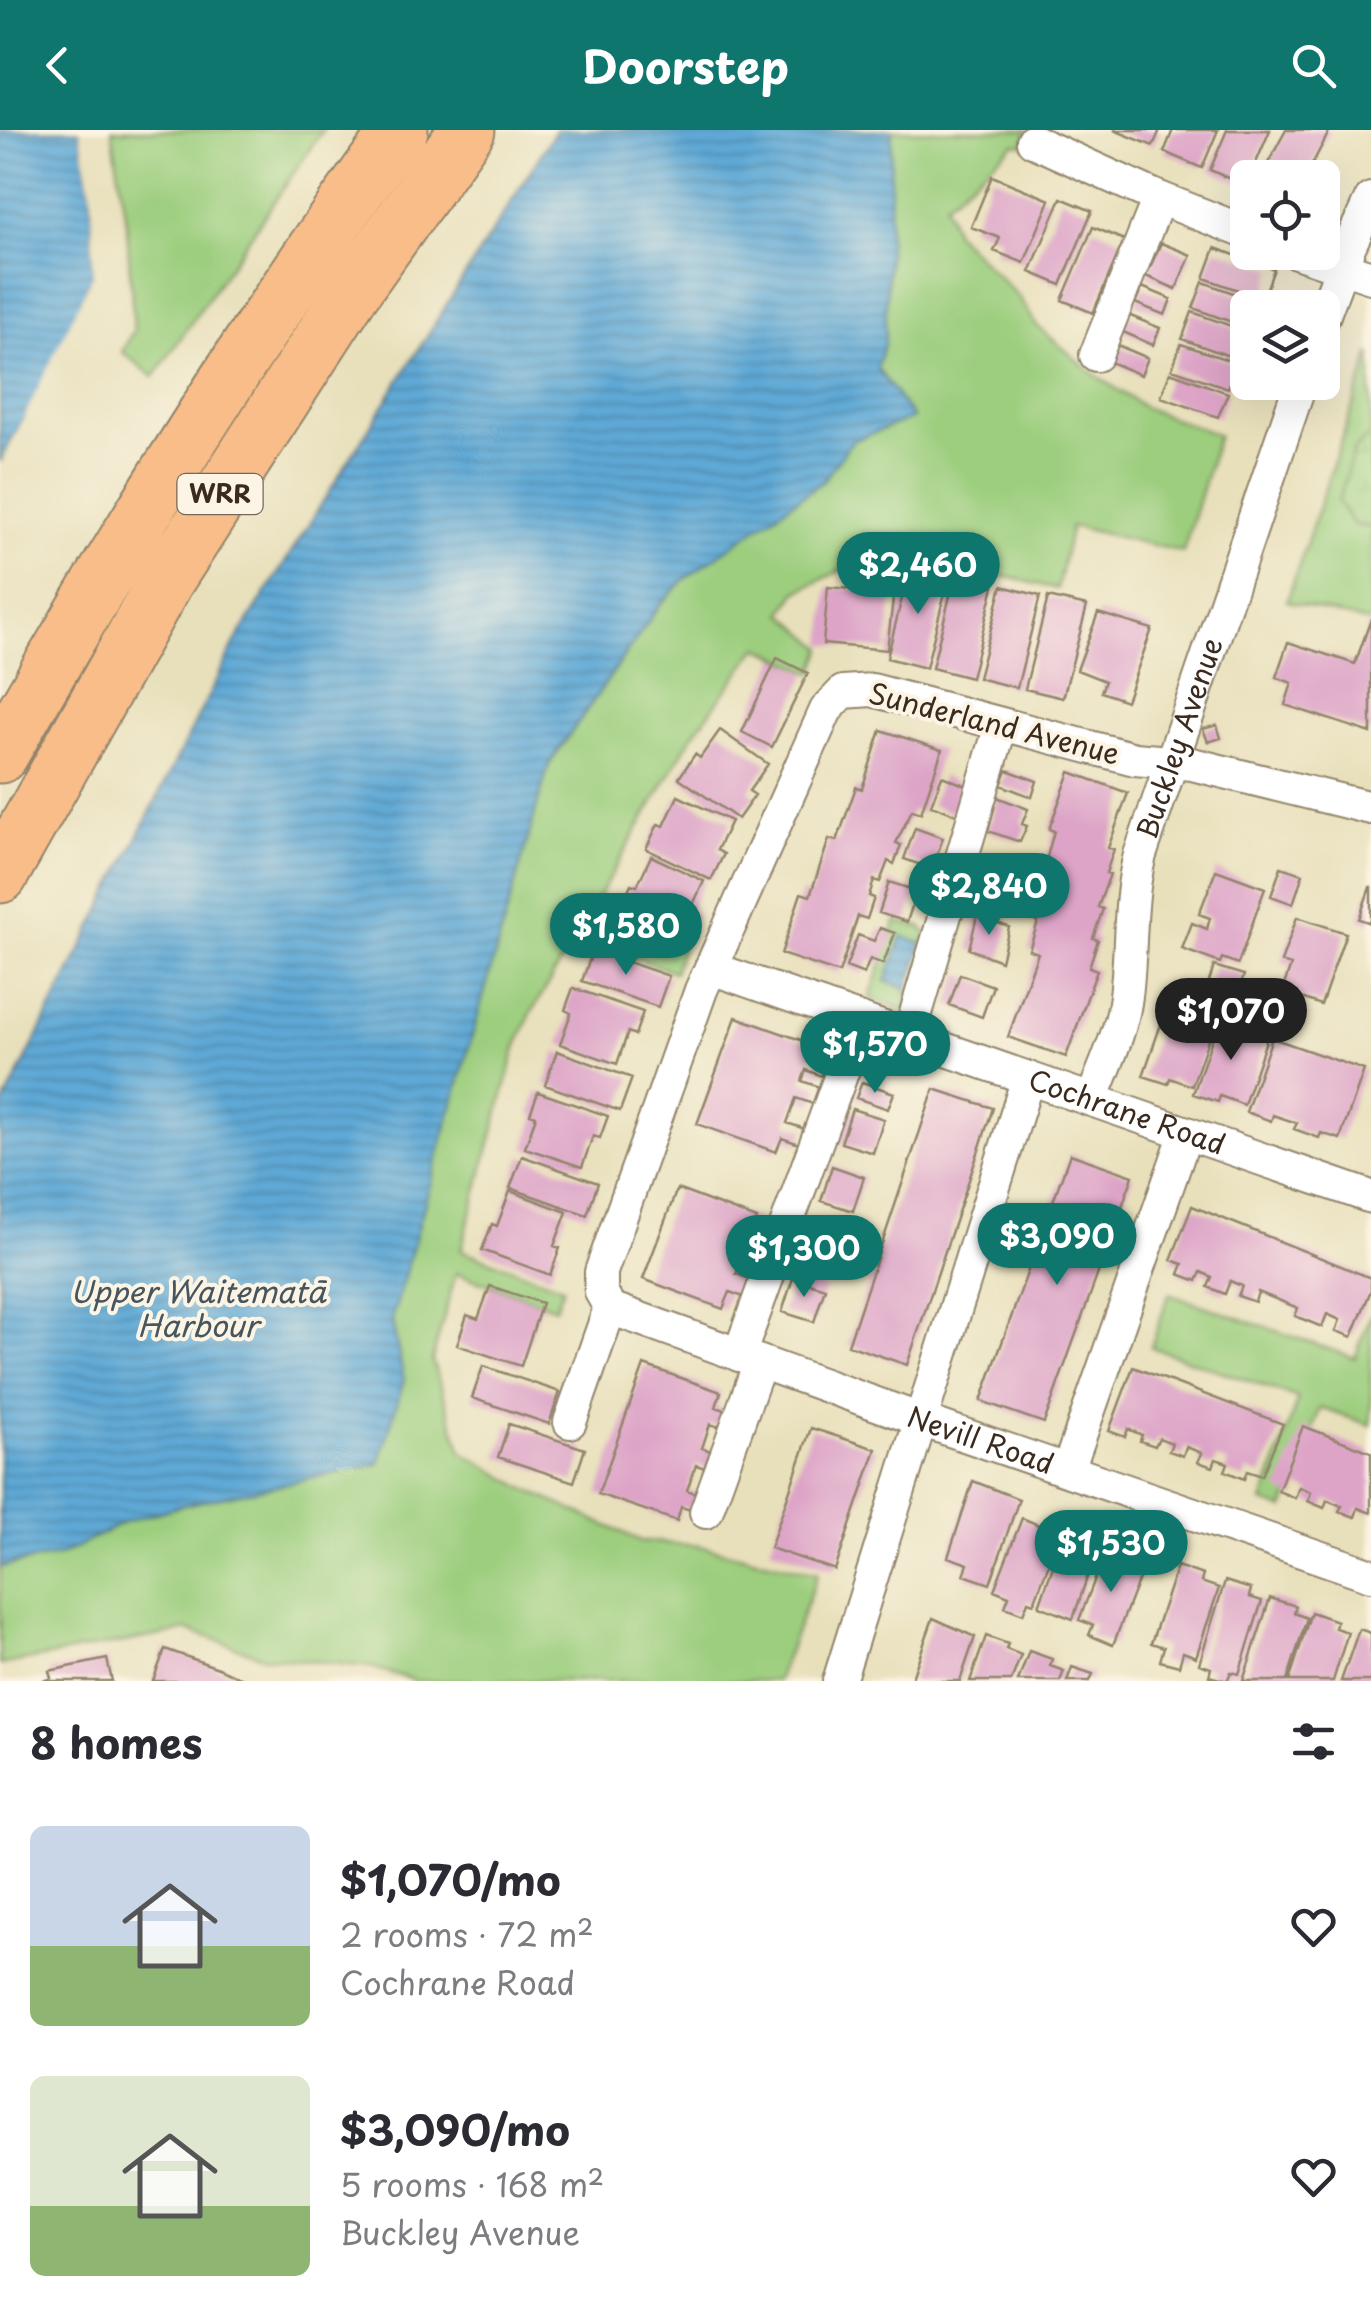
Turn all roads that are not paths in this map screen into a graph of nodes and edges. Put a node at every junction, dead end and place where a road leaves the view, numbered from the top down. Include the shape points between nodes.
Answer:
1 (400, 130) edge
2 (467, 130) edge
3 (1033, 141) dead end
4 (1159, 198) junction
5 (1371, 199) edge
6 (1230, 226) edge
7 (1356, 272) edge
8 (1340, 295) edge
9 (1096, 355) dead end
10 (1295, 400) edge
11 (1002, 725) junction
12 (0, 754) edge
13 (1170, 762) junction
14 (1371, 808) edge
15 (0, 875) edge
16 (711, 968) junction
17 (861, 1020) junction
18 (910, 1037) junction
19 (1028, 1078) junction
20 (1092, 1100) junction
21 (1186, 1133) junction
22 (1371, 1197) edge
23 (606, 1300) junction
24 (749, 1358) junction
25 (920, 1420) junction
26 (570, 1422) dead end
27 (1068, 1470) junction
28 (706, 1512) dead end
29 (1371, 1575) edge
30 (839, 1681) edge

1 - 12 highway, WRR via 192,432
2 - 15 highway, WRR via 349,296 166,580
3 - 4 street
4 - 6 street
4 - 9 street
5 - 7 street
7 - 8 street
10 - 13 street, Buckley Avenue
11 - 13 street, Sunderland Avenue via 1135,760
11 - 16 street, Sunderland Avenue via 872,690 844,692 826,710
11 - 18 street
13 - 14 street, Sunderland Avenue
13 - 20 street, Buckley Avenue via 1134,875 1121,1022
16 - 17 street, Cochrane Road
16 - 23 street via 601,1272
17 - 18 street, Cochrane Road
17 - 24 street
18 - 19 street, Cochrane Road
19 - 20 street, Cochrane Road
19 - 25 street
20 - 21 street, Cochrane Road
21 - 22 street, Cochrane Road
21 - 27 street
23 - 24 street, Nevill Road
23 - 26 street
24 - 25 street, Nevill Road
24 - 28 street
25 - 27 street, Nevill Road
25 - 30 street
27 - 29 street, Nevill Road

